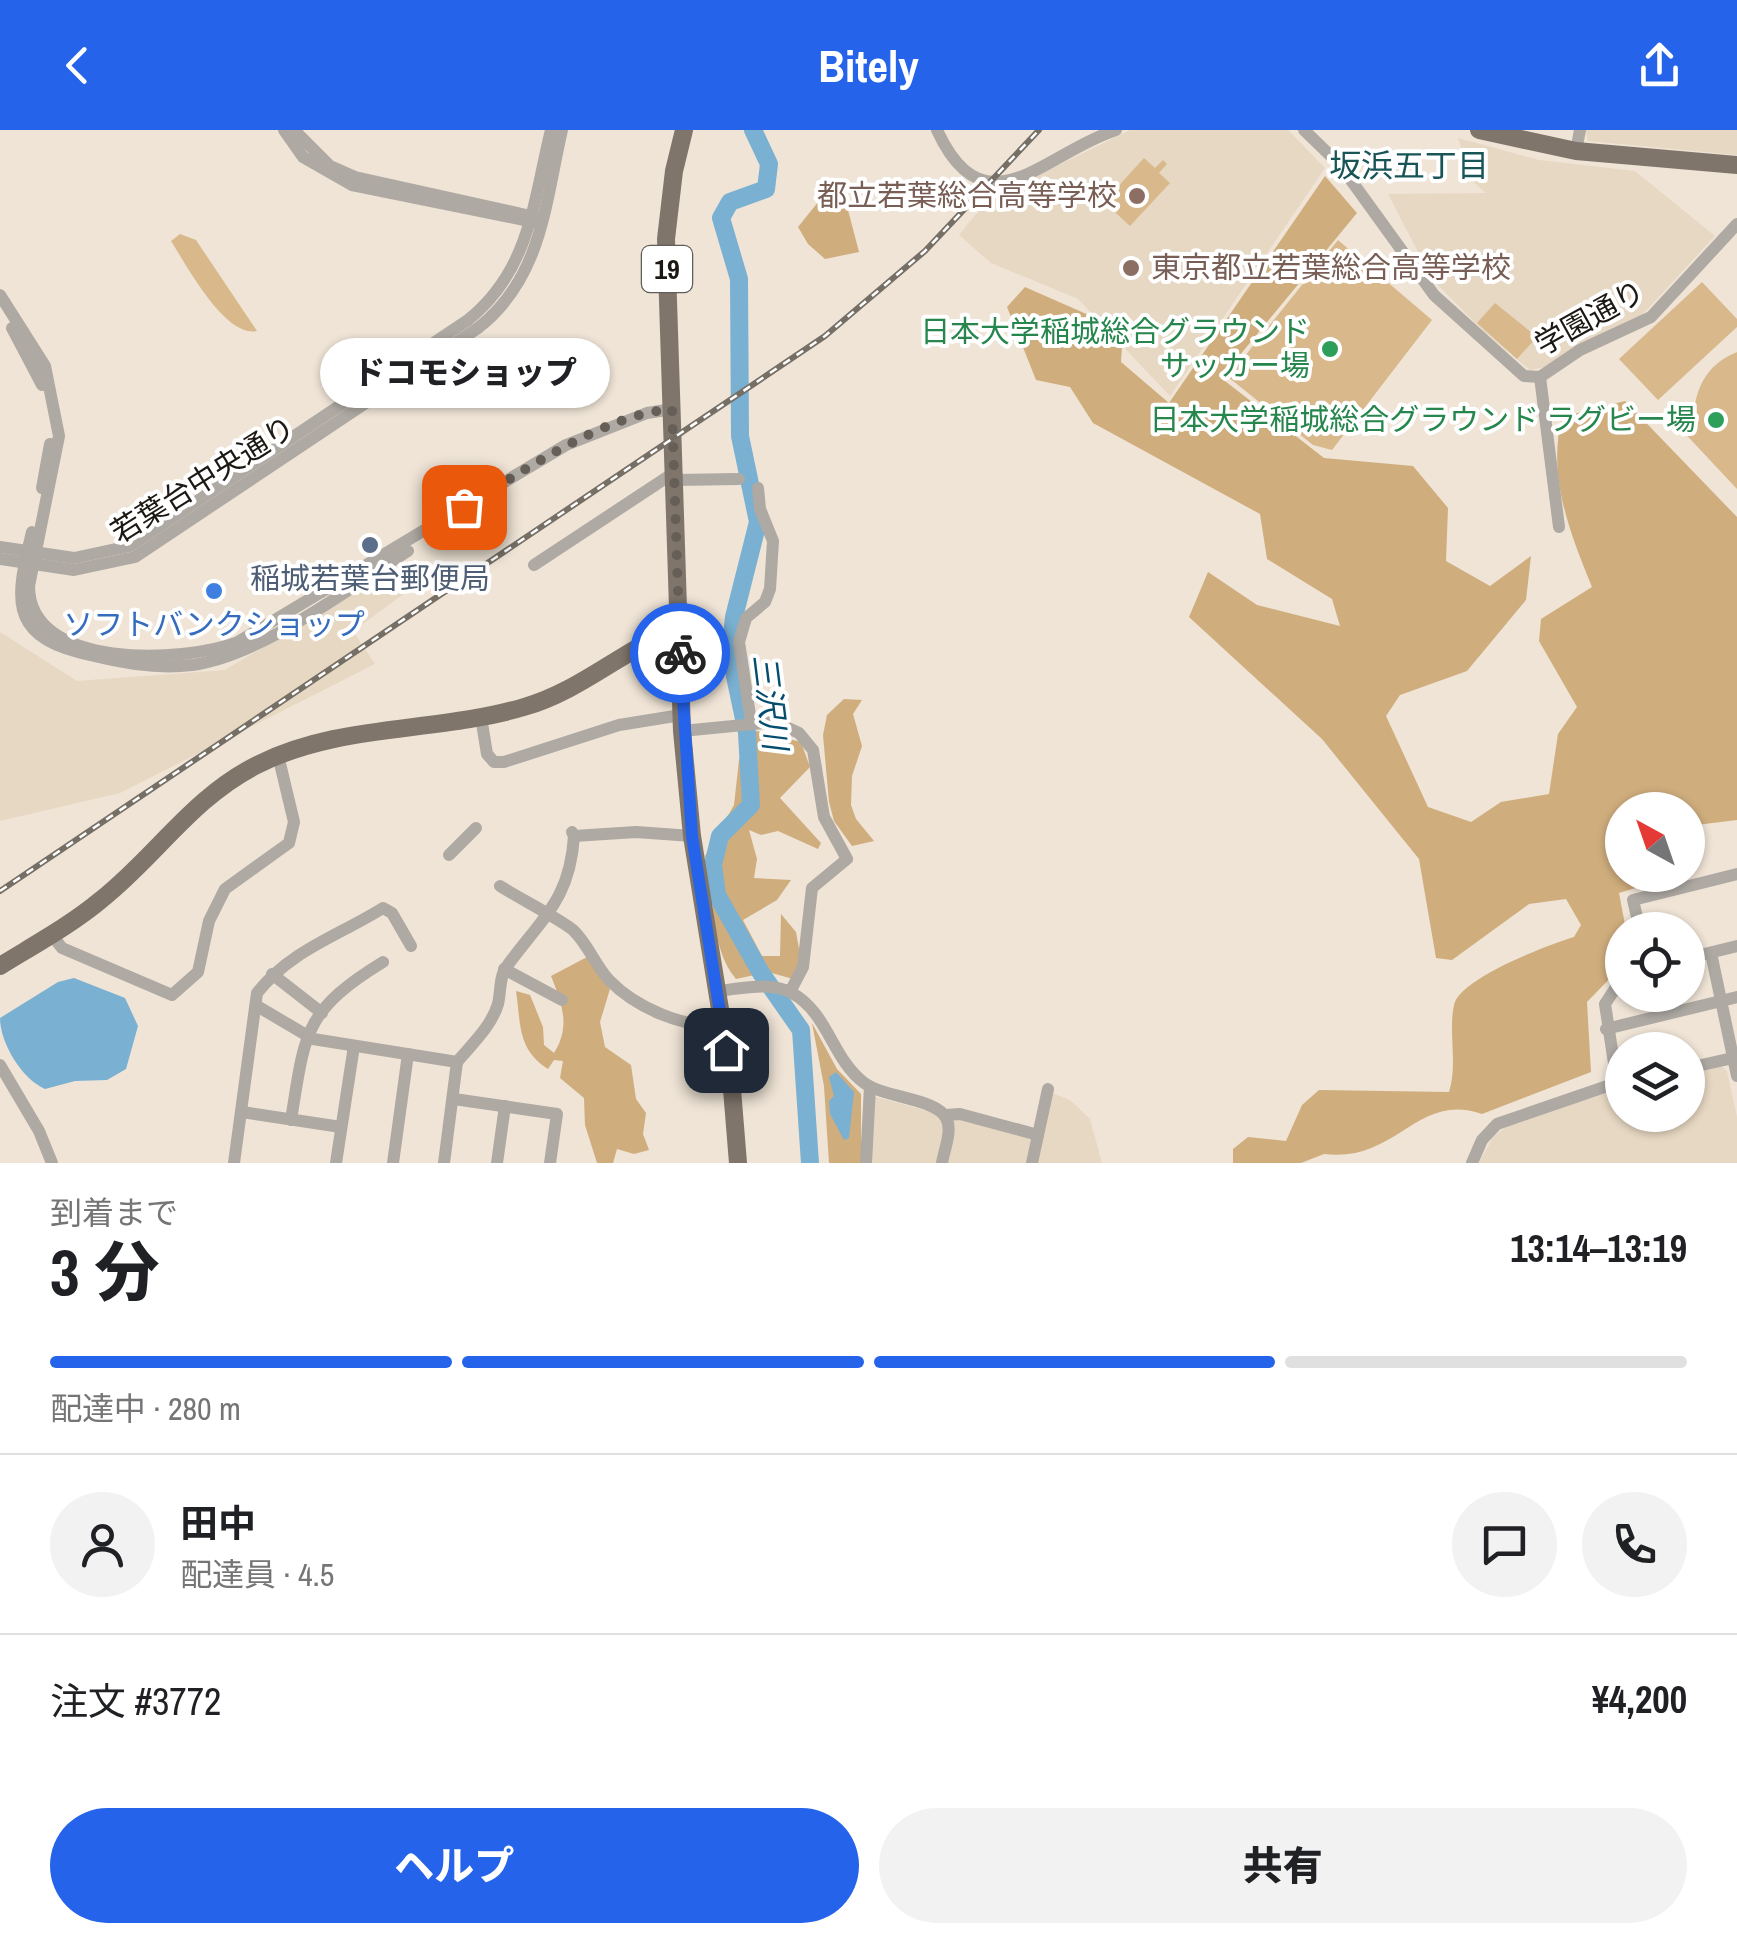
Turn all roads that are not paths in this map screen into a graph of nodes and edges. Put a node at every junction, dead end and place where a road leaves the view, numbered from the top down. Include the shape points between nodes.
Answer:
1 (284, 130) edge
2 (294, 130) edge
3 (550, 130) edge
4 (562, 130) edge
5 (684, 130) edge
6 (937, 130) edge
7 (1116, 130) edge
8 (1304, 130) edge
9 (1480, 130) edge
10 (1580, 130) edge
11 (1576, 151) junction
12 (1737, 165) edge
13 (533, 219) junction
14 (1737, 224) edge
15 (0, 295) edge
16 (0, 310) edge
17 (1540, 377) junction
18 (672, 409) junction
19 (602, 432) junction
20 (675, 476) junction
21 (739, 479) dead end
22 (758, 488) dead end
23 (1559, 528) dead end
24 (0, 546) edge
25 (0, 560) edge
26 (30, 560) junction
27 (534, 564) dead end
28 (680, 628) junction
29 (480, 717) junction
30 (746, 722) junction
31 (682, 723) junction
32 (278, 755) junction
33 (476, 828) dead end
34 (692, 836) junction
35 (450, 855) dead end
36 (1737, 874) edge
37 (500, 886) dead end
38 (1636, 912) edge
39 (548, 918) junction
40 (51, 934) junction
41 (412, 946) dead end
42 (1737, 946) edge
43 (1712, 952) junction
44 (1705, 954) edge
45 (383, 962) dead end
46 (0, 966) edge
47 (504, 969) junction
48 (272, 974) junction
49 (716, 991) junction
50 (788, 991) junction
51 (1737, 998) edge
52 (562, 1000) dead end
53 (1722, 1001) junction
54 (256, 1006) junction
55 (322, 1012) junction
56 (1605, 1012) edge
57 (722, 1023) junction
58 (1606, 1028) junction
59 (1607, 1032) edge
60 (304, 1035) junction
61 (354, 1046) junction
62 (408, 1054) junction
63 (1735, 1058) edge
64 (457, 1062) junction
65 (1705, 1064) edge
66 (1, 1070) edge
67 (1737, 1076) edge
68 (870, 1087) junction
69 (1605, 1087) edge
70 (1048, 1089) dead end
71 (454, 1098) junction
72 (505, 1106) junction
73 (242, 1112) junction
74 (946, 1116) junction
75 (292, 1120) junction
76 (342, 1128) junction
77 (1038, 1135) junction
78 (1468, 1162) edge
79 (52, 1163) edge
80 (234, 1163) edge
81 (336, 1163) edge
82 (393, 1163) edge
83 (444, 1163) edge
84 (497, 1163) edge
85 (550, 1163) edge
86 (738, 1163) edge
87 (866, 1163) edge
88 (942, 1163) edge
89 (1032, 1163) edge

1 - 13 street via 303,157 352,185
2 - 13 street via 330,166 355,176
3 - 13 street, 若葉台中央通り
4 - 13 street, 若葉台中央通り
5 - 18 main road, 19 via 667,218
6 - 7 street via 962,167 996,185
8 - 17 street, 学園通り via 1340,165 1434,295 1513,370
9 - 11 main road
10 - 11 street
11 - 12 main road
13 - 26 street, 若葉台中央通り via 521,284 500,311 465,337 135,558 92,570
14 - 17 street, 学園通り via 1650,317
15 - 26 street via 45,366 54,399 57,459
16 - 26 street via 38,373 49,417
17 - 23 street
18 - 19 street
18 - 20 main road, 19
19 - 26 street via 576,440 268,626 214,651 146,657 51,633 31,610
19 - 26 street via 274,633 192,665 124,663 46,640 20,601
20 - 21 street
20 - 27 street
20 - 28 main road, 19
22 - 30 street via 773,541 770,589 746,618 739,642
24 - 26 street, 若葉台中央通り
25 - 26 street, 若葉台中央通り
28 - 29 main road via 548,699
28 - 31 main road, 19
29 - 31 street via 494,762 619,726
29 - 32 main road
30 - 31 street
30 - 50 street via 775,722 799,733 813,750 824,817 848,859 812,888 803,968
31 - 34 main road, 19
32 - 40 main road via 224,784 102,900
32 - 40 street via 294,822 289,843 226,889 209,921 198,972 172,995 62,948
33 - 35 street
34 - 39 street via 572,832 570,878
34 - 49 main road, 19
36 - 38 street via 1633,900
37 - 39 street
39 - 47 street
39 - 57 street via 572,930 607,978 638,1000 664,1015
40 - 46 main road
41 - 48 street via 384,908
42 - 43 street
43 - 44 street
43 - 53 street
45 - 55 street via 340,989
47 - 52 street
47 - 64 street via 485,1030
48 - 54 street
48 - 55 street
49 - 50 street
49 - 57 main road, 19
50 - 68 street via 814,1010 846,1064
51 - 53 street
53 - 58 street
53 - 63 street
54 - 60 street
54 - 73 street
55 - 60 street
56 - 58 street
57 - 86 main road, 19
58 - 59 street
60 - 61 street
60 - 75 street
61 - 62 street
61 - 76 street
62 - 64 street
62 - 82 street
63 - 65 street
63 - 67 street
64 - 71 street
66 - 79 street
68 - 74 street via 934,1106
68 - 87 street
69 - 78 street via 1497,1124
70 - 77 street
71 - 72 street
71 - 83 street
72 - 84 street
72 - 85 street via 557,1114
73 - 75 street
73 - 80 street
74 - 77 street
74 - 88 street
75 - 76 street
76 - 81 street
77 - 89 street

